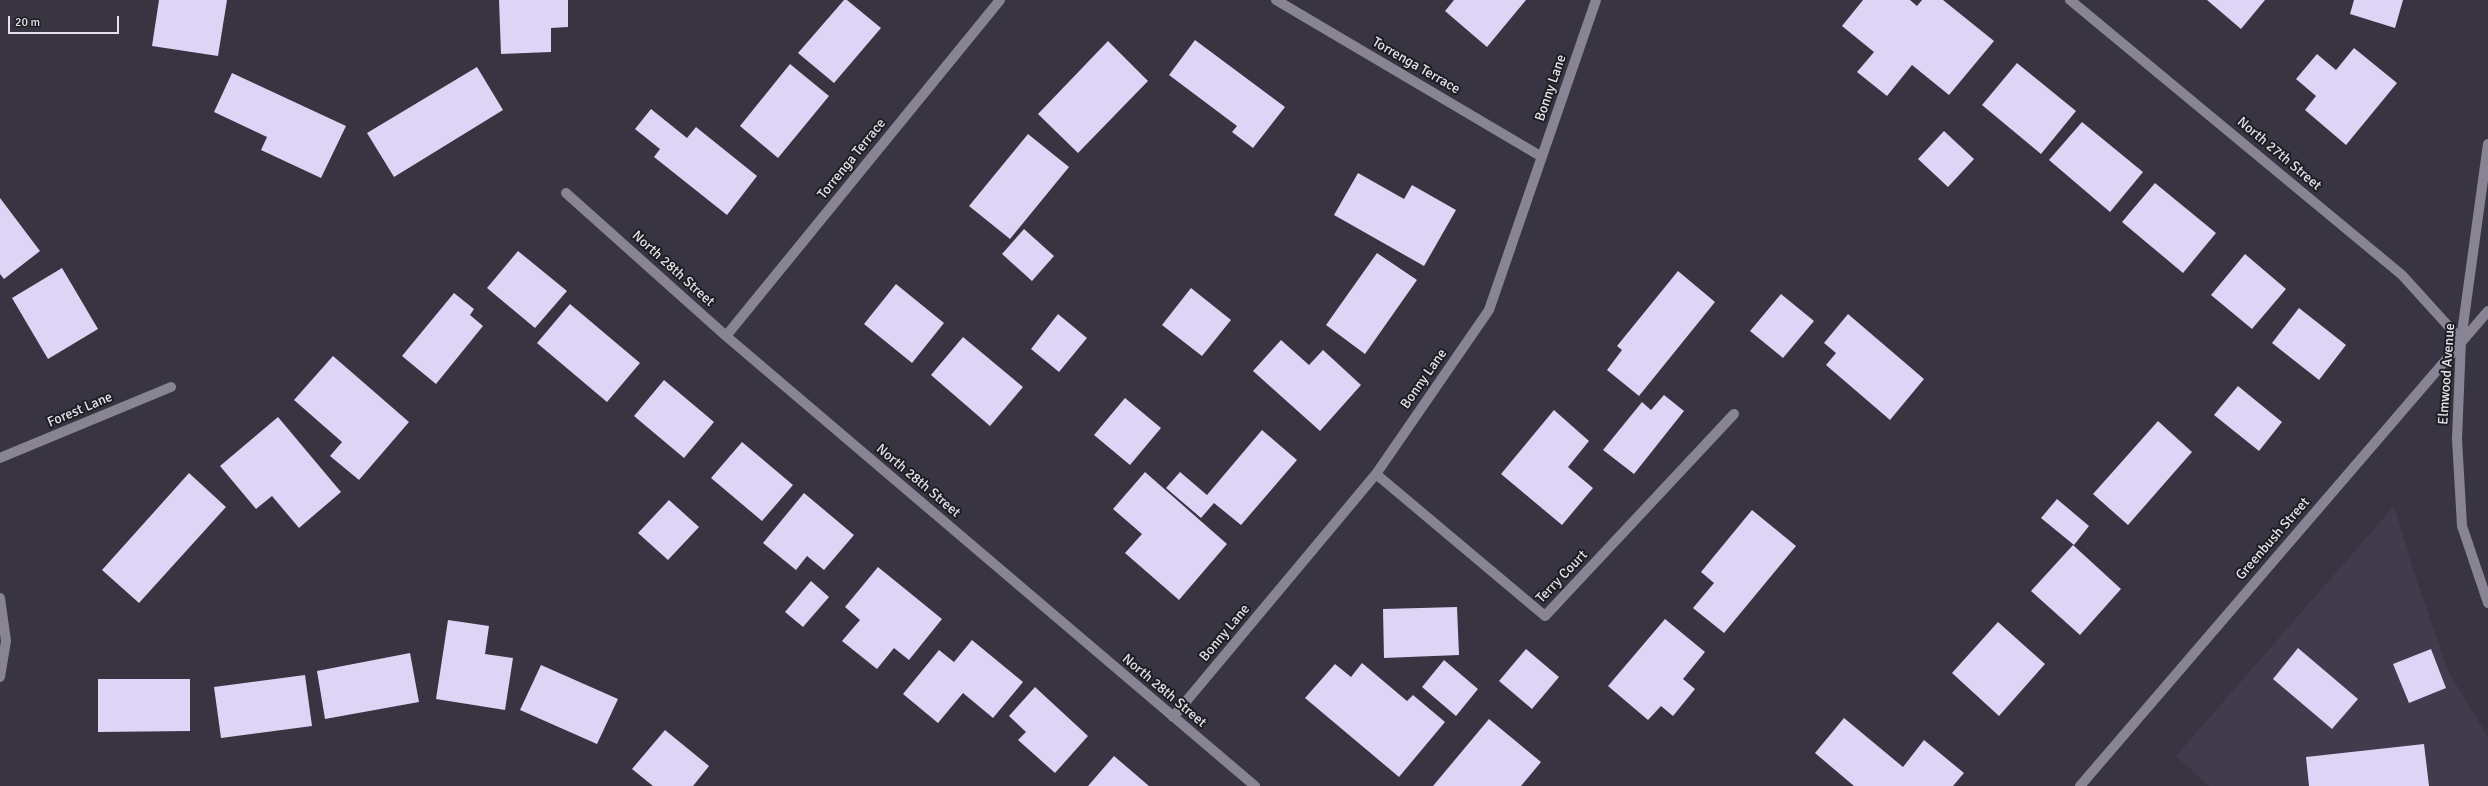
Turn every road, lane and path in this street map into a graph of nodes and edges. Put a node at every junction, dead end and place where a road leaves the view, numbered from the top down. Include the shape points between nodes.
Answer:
1 (1000, 0) edge
2 (1276, 0) edge
3 (1596, 0) edge
4 (2070, 0) edge
5 (2488, 144) edge
6 (1542, 157) junction
7 (566, 193) dead end
8 (2488, 311) edge
9 (726, 336) junction
10 (2461, 340) junction
11 (171, 387) dead end
12 (1734, 414) dead end
13 (0, 458) edge
14 (1376, 474) junction
15 (0, 598) edge
16 (2488, 603) edge
17 (0, 677) edge
18 (1173, 717) junction
19 (1254, 786) edge
20 (2080, 786) edge

1 - 9 street, Torrenga Terrace
2 - 6 street, Torrenga Terrace
3 - 6 street, Bonny Lane
4 - 10 street, North 27th Street via 2402,274
5 - 10 street, Elmwood Avenue
6 - 14 street, Bonny Lane via 1489,310
7 - 9 street, North 28th Street
8 - 10 street, Greenbush Street
9 - 18 street, North 28th Street
10 - 16 street, Elmwood Avenue via 2457,439 2462,526
10 - 20 street, Greenbush Street
11 - 13 street, Forest Lane
12 - 14 street, Terry Court via 1545,616
14 - 18 street, Bonny Lane
15 - 17 street via 6,641
18 - 19 street, North 28th Street

